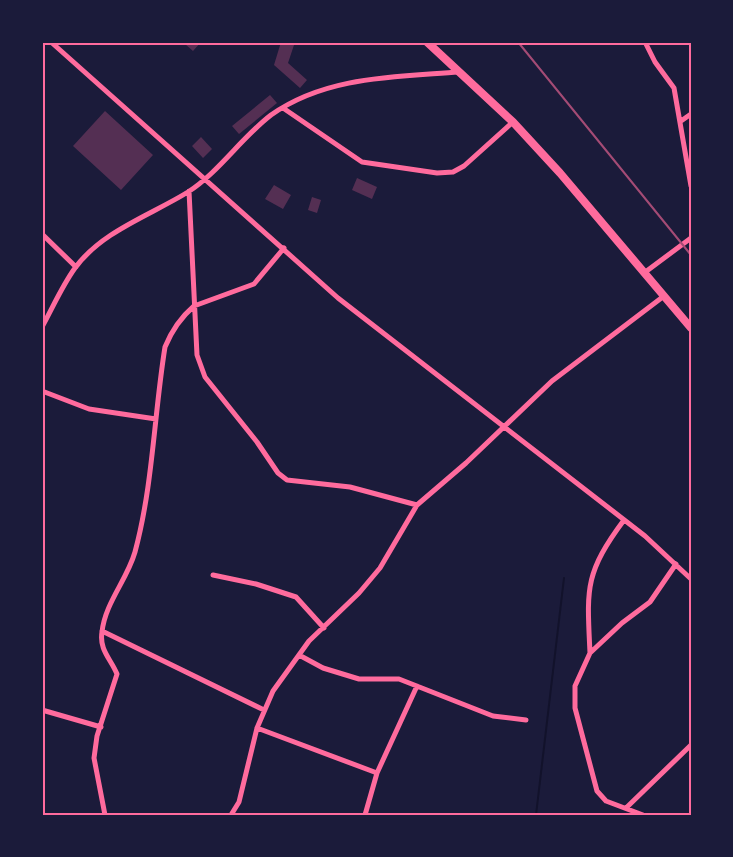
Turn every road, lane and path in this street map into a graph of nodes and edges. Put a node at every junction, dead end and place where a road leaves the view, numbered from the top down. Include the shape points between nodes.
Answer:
1 (51, 42) edge
2 (427, 42) edge
3 (645, 42) edge
4 (459, 72) junction
5 (284, 108) junction
6 (691, 114) edge
7 (681, 121) junction
8 (513, 122) junction
9 (205, 178) junction
10 (691, 186) edge
11 (189, 191) junction
12 (42, 234) edge
13 (691, 238) edge
14 (284, 248) junction
15 (76, 267) junction
16 (644, 273) junction
17 (664, 296) junction
18 (194, 306) junction
19 (42, 327) edge
20 (691, 328) edge
21 (42, 391) edge
22 (156, 419) junction
23 (504, 428) junction
24 (417, 506) junction
25 (624, 520) junction
26 (676, 564) junction
27 (213, 575) dead end
28 (691, 579) edge
29 (324, 628) junction
30 (102, 632) junction
31 (590, 653) junction
32 (299, 655) junction
33 (417, 686) junction
34 (42, 710) edge
35 (264, 710) junction
36 (526, 720) dead end
37 (101, 727) junction
38 (257, 728) junction
39 (691, 745) edge
40 (377, 773) junction
41 (626, 807) junction
42 (105, 815) edge
43 (231, 815) edge
44 (365, 815) edge
45 (643, 815) edge

1 - 9 street
2 - 4 main road
3 - 7 street via 674,88
4 - 5 street via 356,82 324,89
4 - 8 main road
5 - 8 street via 362,162 437,173 453,172 464,166
5 - 9 street via 244,138
6 - 7 street
7 - 10 street
8 - 16 main road
9 - 11 street
9 - 14 street
11 - 15 street via 102,242
11 - 18 street
12 - 15 street
13 - 16 street
14 - 18 street via 254,284
14 - 23 street via 338,298
15 - 19 street
16 - 17 main road
17 - 20 main road
17 - 23 street via 552,381
18 - 22 street via 174,326 165,347
18 - 24 street via 197,355 205,377 278,473 297,483 350,487
21 - 22 street via 89,409
22 - 30 street via 147,496 134,555
23 - 24 street
23 - 25 street
24 - 29 street via 380,568
25 - 26 street
25 - 31 street via 597,560 591,581 586,608
26 - 28 street
26 - 31 street via 650,602
27 - 29 street via 296,597
29 - 32 street
30 - 35 street
30 - 37 street via 104,653 117,674
31 - 41 street via 575,686 575,708 597,791 606,801
32 - 33 street via 323,668 359,679 389,678
32 - 35 street
33 - 36 street via 493,716
33 - 40 street
34 - 37 street
35 - 38 street
37 - 42 street via 94,758
38 - 40 street
38 - 43 street via 239,802
39 - 41 street
40 - 44 street
41 - 45 street

